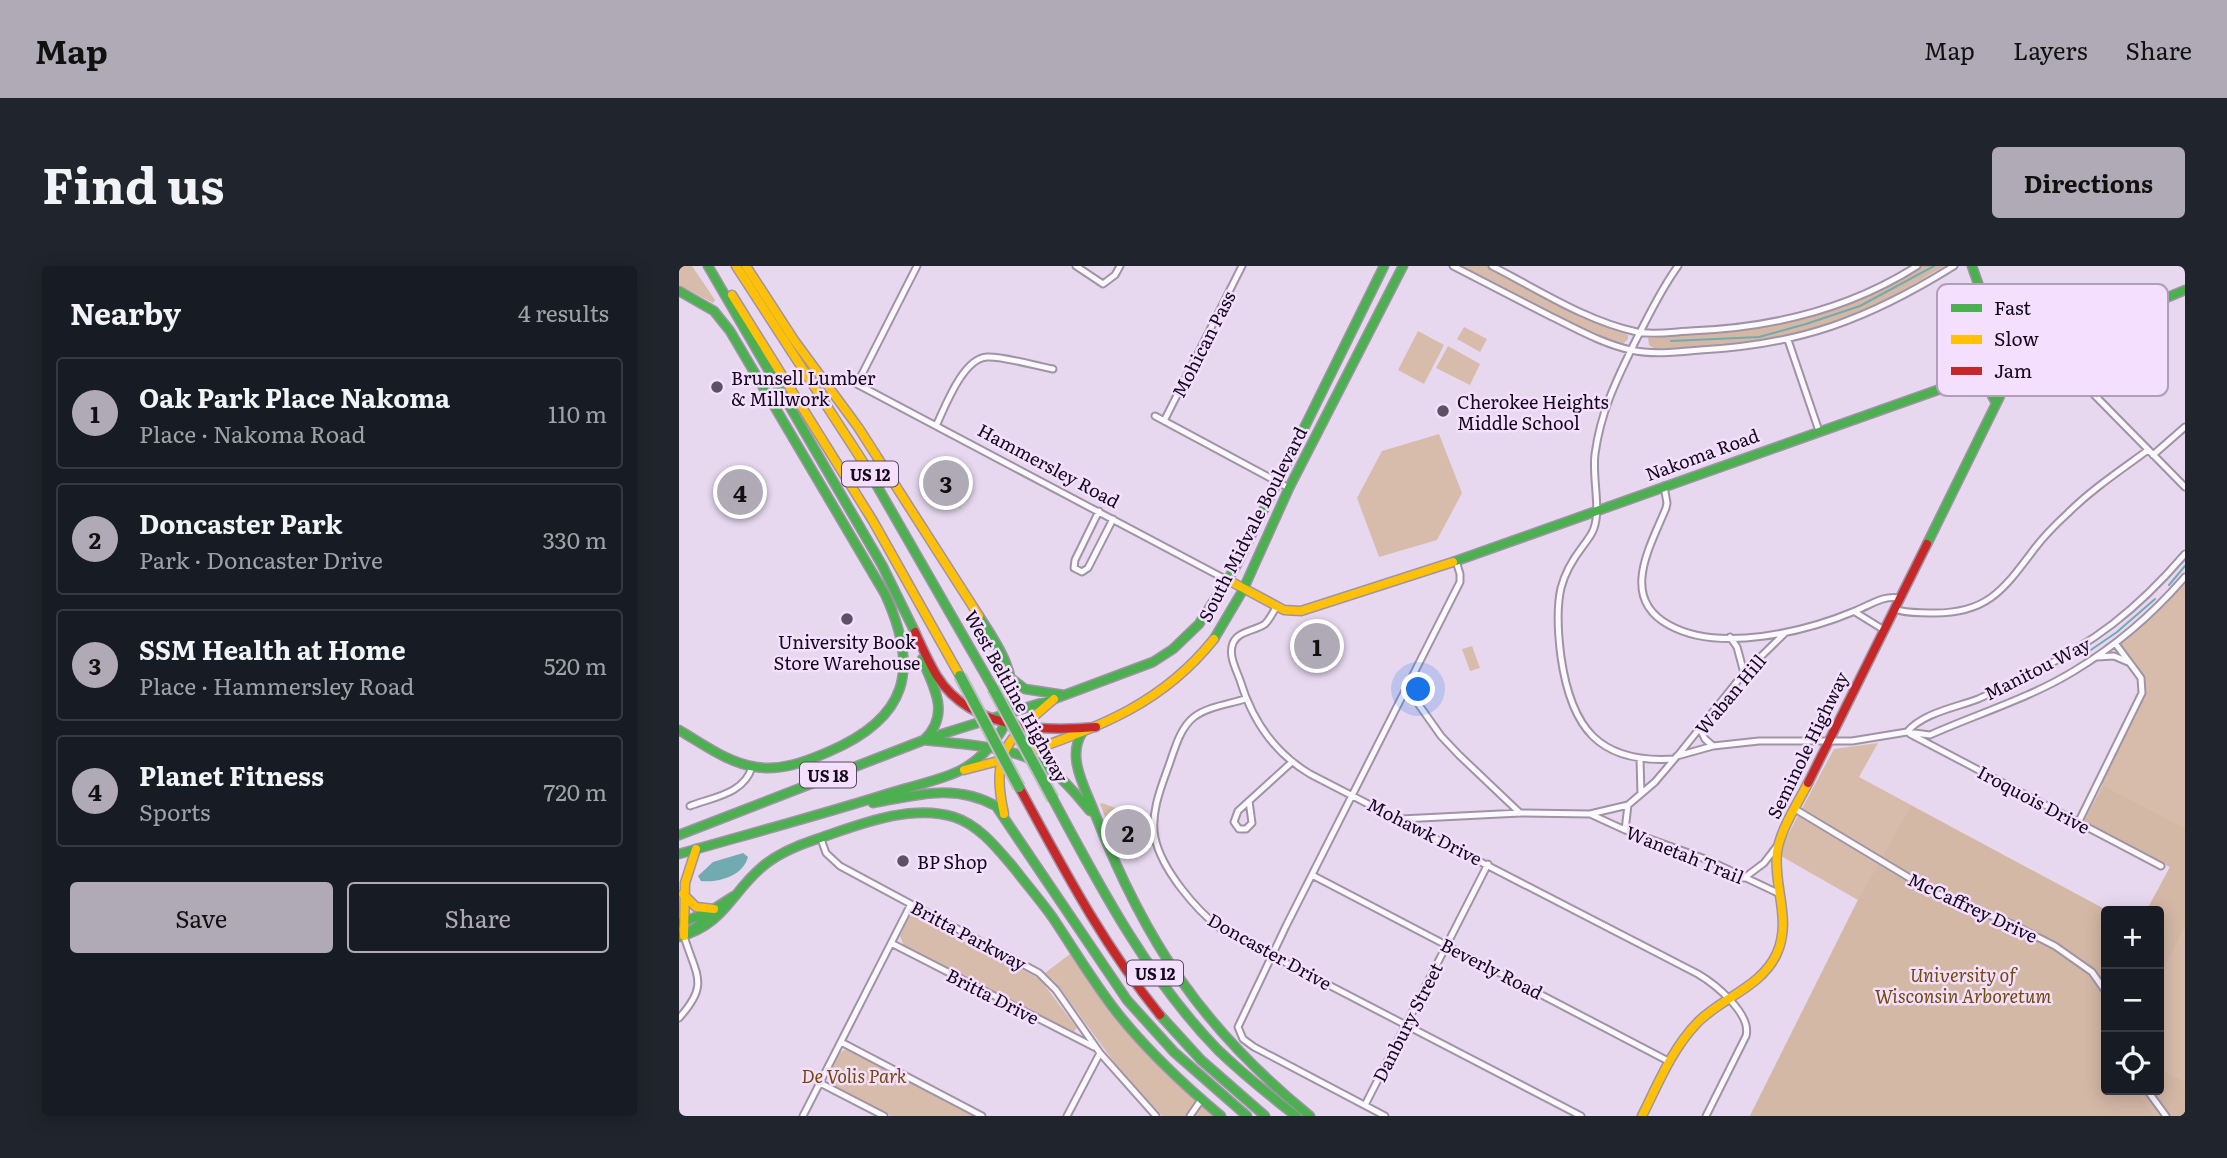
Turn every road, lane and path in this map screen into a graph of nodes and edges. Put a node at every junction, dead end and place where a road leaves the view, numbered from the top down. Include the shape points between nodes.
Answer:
1 (708, 266) edge
2 (714, 266) edge
3 (736, 266) edge
4 (746, 266) edge
5 (916, 266) edge
6 (1076, 266) edge
7 (1120, 266) edge
8 (1242, 266) edge
9 (1384, 266) edge
10 (1403, 266) edge
11 (1453, 266) edge
12 (1492, 266) edge
13 (1678, 266) edge
14 (1917, 266) edge
15 (1954, 266) edge
16 (1972, 266) edge
17 (1978, 284) edge
18 (679, 290) edge
19 (2185, 290) edge
20 (2168, 297) edge
21 (1640, 332) junction
22 (1788, 340) junction
23 (1631, 350) junction
24 (1053, 369) dead end
25 (1937, 389) edge
26 (1993, 396) edge
27 (1999, 396) edge
28 (2095, 396) edge
29 (1996, 404) junction
30 (1154, 416) dead end
31 (1164, 421) junction
32 (936, 426) junction
33 (2185, 427) edge
34 (1819, 431) junction
35 (2151, 453) junction
36 (1276, 481) junction
37 (1664, 486) junction
38 (2185, 487) edge
39 (1289, 488) junction
40 (1099, 511) junction
41 (1595, 511) junction
42 (1114, 519) junction
43 (2185, 554) edge
44 (1456, 561) junction
45 (2185, 577) edge
46 (1228, 580) junction
47 (1242, 588) junction
48 (1900, 598) junction
49 (1277, 606) junction
50 (1895, 609) junction
51 (1855, 612) junction
52 (906, 613) junction
53 (1884, 630) junction
54 (1785, 633) junction
55 (1730, 637) junction
56 (2115, 643) junction
57 (2094, 658) junction
58 (2130, 663) junction
59 (1744, 673) junction
60 (1012, 679) junction
61 (1407, 688) junction
62 (1059, 697) junction
63 (1245, 699) junction
64 (990, 718) junction
65 (1008, 718) junction
66 (1020, 727) junction
67 (1096, 727) junction
68 (1700, 729) junction
69 (679, 730) edge
70 (1907, 732) junction
71 (1082, 733) junction
72 (923, 740) junction
73 (1828, 742) junction
74 (990, 746) junction
75 (1713, 746) junction
76 (1003, 755) junction
77 (1021, 755) junction
78 (1676, 757) junction
79 (1640, 759) junction
80 (1292, 762) junction
81 (752, 767) junction
82 (961, 770) junction
83 (1353, 794) junction
84 (1641, 794) junction
85 (1249, 801) junction
86 (1628, 805) junction
87 (690, 806) dead end
88 (838, 809) junction
89 (1795, 809) junction
90 (1520, 813) junction
91 (1590, 814) junction
92 (1005, 817) junction
93 (1401, 819) junction
94 (717, 821) junction
95 (1097, 821) junction
96 (2078, 823) junction
97 (679, 827) edge
98 (1625, 830) junction
99 (679, 835) edge
100 (821, 839) junction
101 (1777, 846) junction
102 (696, 849) junction
103 (679, 854) edge
104 (1488, 864) junction
105 (2161, 866) dead end
106 (1312, 875) junction
107 (1744, 878) junction
108 (681, 889) edge
109 (1780, 894) junction
110 (736, 895) junction
111 (911, 904) junction
112 (718, 906) junction
113 (681, 930) edge
114 (891, 943) junction
115 (1447, 945) junction
116 (1272, 955) junction
117 (2101, 985) edge
118 (1728, 999) junction
119 (679, 1018) edge
120 (1406, 1024) junction
121 (841, 1042) junction
122 (1098, 1050) junction
123 (1670, 1062) junction
124 (820, 1083) junction
125 (2150, 1095) edge
126 (1201, 1100) junction
127 (1365, 1105) junction
128 (803, 1116) edge
129 (884, 1116) edge
130 (982, 1116) edge
131 (1067, 1116) edge
132 (1156, 1116) edge
133 (1190, 1116) edge
134 (1221, 1116) edge
135 (1247, 1116) edge
136 (1265, 1116) edge
137 (1296, 1116) edge
138 (1310, 1116) edge
139 (1385, 1116) edge
140 (1581, 1116) edge
141 (1642, 1116) edge
142 (1706, 1116) edge
143 (2165, 1116) edge

1 - 52 main road
2 - 136 main road, US 12, bridge via 867,512 1100,932 1195,1054
3 - 137 main road, West Beltline Highway / US 12, bridge via 875,482 993,688 1104,896 1152,970 1224,1056
4 - 60 main road via 858,427 999,647
5 - 32 street, Hammersley Road via 855,383
6 - 7 street via 1103,284
8 - 31 street, Mohican Pass
9 - 36 main road, South Midvale Boulevard
10 - 39 main road, South Midvale Boulevard
11 - 23 street via 1583,332
12 - 21 street via 1591,317
13 - 21 street
14 - 21 street via 1862,295 1784,321 1706,331
15 - 22 street via 1879,309
16 - 17 main road
18 - 81 main road via 705,304 729,329 874,573 904,650 897,698 874,727 797,765
19 - 20 main road, Nakoma Road
21 - 23 street
22 - 23 street via 1746,348
22 - 34 street
23 - 41 street via 1608,396 1597,435
24 - 32 street via 986,356 972,363 960,379
25 - 34 main road, Nakoma Road
26 - 29 main road
27 - 29 main road, Seminole Highway
28 - 35 street
29 - 48 main road, Seminole Highway
30 - 31 street
31 - 36 street
32 - 40 street, Hammersley Road
33 - 35 street
34 - 37 main road, Nakoma Road
35 - 38 street
35 - 50 street via 2102,483 2071,510 1993,598 1949,613
36 - 39 street
36 - 46 main road, South Midvale Boulevard
37 - 41 main road, Nakoma Road
37 - 55 street via 1666,508 1641,584 1645,604 1663,623 1685,633
39 - 47 main road, South Midvale Boulevard
40 - 42 street, Hammersley Road
40 - 42 street via 1075,560 1078,571 1088,568
41 - 44 main road, Nakoma Road
41 - 79 street via 1593,532 1568,568 1560,590 1563,676 1583,726 1606,745
42 - 46 street, Hammersley Road
43 - 70 street, Manitou Way via 2138,604 2096,638 2004,687 1915,722
44 - 49 main road, Nakoma Road via 1322,606 1292,611
44 - 61 street via 1460,582
45 - 56 street, Manitou Way via 2153,612
46 - 47 main road, Nakoma Road
46 - 62 main road, South Midvale Boulevard via 1199,624 1166,654
47 - 49 main road, Nakoma Road
47 - 67 main road, South Midvale Boulevard via 1216,634 1183,673 1133,709
48 - 50 main road, Seminole Highway
48 - 51 street via 1881,598
49 - 63 street, Mohawk Drive via 1268,621 1233,641 1231,655
50 - 53 main road, Seminole Highway
51 - 53 street
51 - 54 street
52 - 64 main road via 944,687
52 - 72 main road via 939,705 938,724
53 - 73 main road, Seminole Highway
54 - 55 street
54 - 59 street, Waban Hill
55 - 59 street
56 - 57 street, Manitou Way
56 - 58 street
57 - 58 street via 2114,656
57 - 70 street, Manitou Way via 2062,678 1930,735
58 - 96 street via 2141,678 2142,693
59 - 68 street, Waban Hill
60 - 62 main road via 1025,689
60 - 65 main road
61 - 83 street
61 - 90 street via 1441,736
62 - 65 main road, South Midvale Boulevard
62 - 66 main road
63 - 80 street, Mohawk Drive via 1266,736
63 - 116 street, Doncaster Drive via 1200,714 1183,730 1156,805 1155,838 1185,895 1203,915 1220,929
64 - 65 main road
64 - 72 main road
65 - 66 main road
65 - 74 main road
66 - 67 main road via 1051,731
66 - 76 main road
67 - 71 main road, South Midvale Boulevard
68 - 75 street
68 - 78 street, Waban Hill
69 - 81 main road
70 - 73 street, Manitou Way
70 - 96 street, Iroquois Drive
71 - 77 main road, South Midvale Boulevard
71 - 95 main road via 1075,751
72 - 74 main road, US 18
72 - 94 main road, US 18
73 - 75 street, Manitou Way
73 - 89 main road, Seminole Highway
74 - 76 main road, US 18
74 - 82 main road
75 - 78 street, Manitou Way
76 - 77 main road, US 18
76 - 82 main road
76 - 92 main road via 999,785
77 - 95 main road, US 18 via 1056,773
78 - 79 street
78 - 84 street
79 - 84 street
80 - 83 street, Mohawk Drive
80 - 85 street
81 - 87 street via 740,787
82 - 88 main road
83 - 93 street, Mohawk Drive
83 - 106 street
84 - 86 street
85 - 85 street via 1236,814 1238,829 1252,823
86 - 91 street
86 - 98 street
88 - 92 main road, US 18 via 962,791 986,799
88 - 102 main road, US 18
89 - 101 main road, Seminole Highway
89 - 117 street, McCaffrey Drive via 1934,892 2055,946 2092,972
90 - 91 street
90 - 93 street
91 - 98 street, Wanetah Trail
92 - 135 main road, US 18 via 1127,1000 1174,1052
93 - 104 street, Mohawk Drive
94 - 97 main road
94 - 99 main road, US 18
95 - 138 main road, US 18 via 1129,894 1173,972 1240,1054
96 - 105 street, Iroquois Drive
98 - 107 street, Wanetah Trail
100 - 110 main road via 780,854
100 - 111 street, Britta Parkway via 826,853 840,866
100 - 126 main road via 922,813 955,818 974,828 1045,906 1129,1027
101 - 107 street
101 - 109 main road, Seminole Highway
102 - 103 main road, US 18
102 - 108 main road
104 - 115 street, Danbury Street
104 - 118 street, Mohawk Drive via 1706,978
106 - 115 street, Beverly Road
106 - 116 street
107 - 109 street, Wanetah Trail
108 - 112 main road via 694,908
108 - 113 main road
109 - 118 main road, Seminole Highway via 1784,919 1776,956 1759,976
110 - 112 main road
110 - 113 main road via 728,909 703,929
111 - 114 street
111 - 122 street, Britta Parkway via 1039,973
112 - 113 main road via 714,914
113 - 119 street via 699,989
114 - 121 street
114 - 122 street, Britta Drive
115 - 120 street, Danbury Street
115 - 123 street, Beverly Road
116 - 120 street, Doncaster Drive
116 - 127 street via 1238,1027 1243,1039
118 - 123 main road, Seminole Highway via 1697,1023
118 - 142 street, Mohawk Drive via 1748,1029
120 - 127 street, Danbury Street
120 - 140 street, Doncaster Drive
121 - 124 street
121 - 130 street
122 - 131 street
122 - 132 street, Britta Parkway
123 - 141 main road, Seminole Highway
124 - 128 street
124 - 129 street
125 - 143 street
126 - 133 street
126 - 134 main road
127 - 139 street

